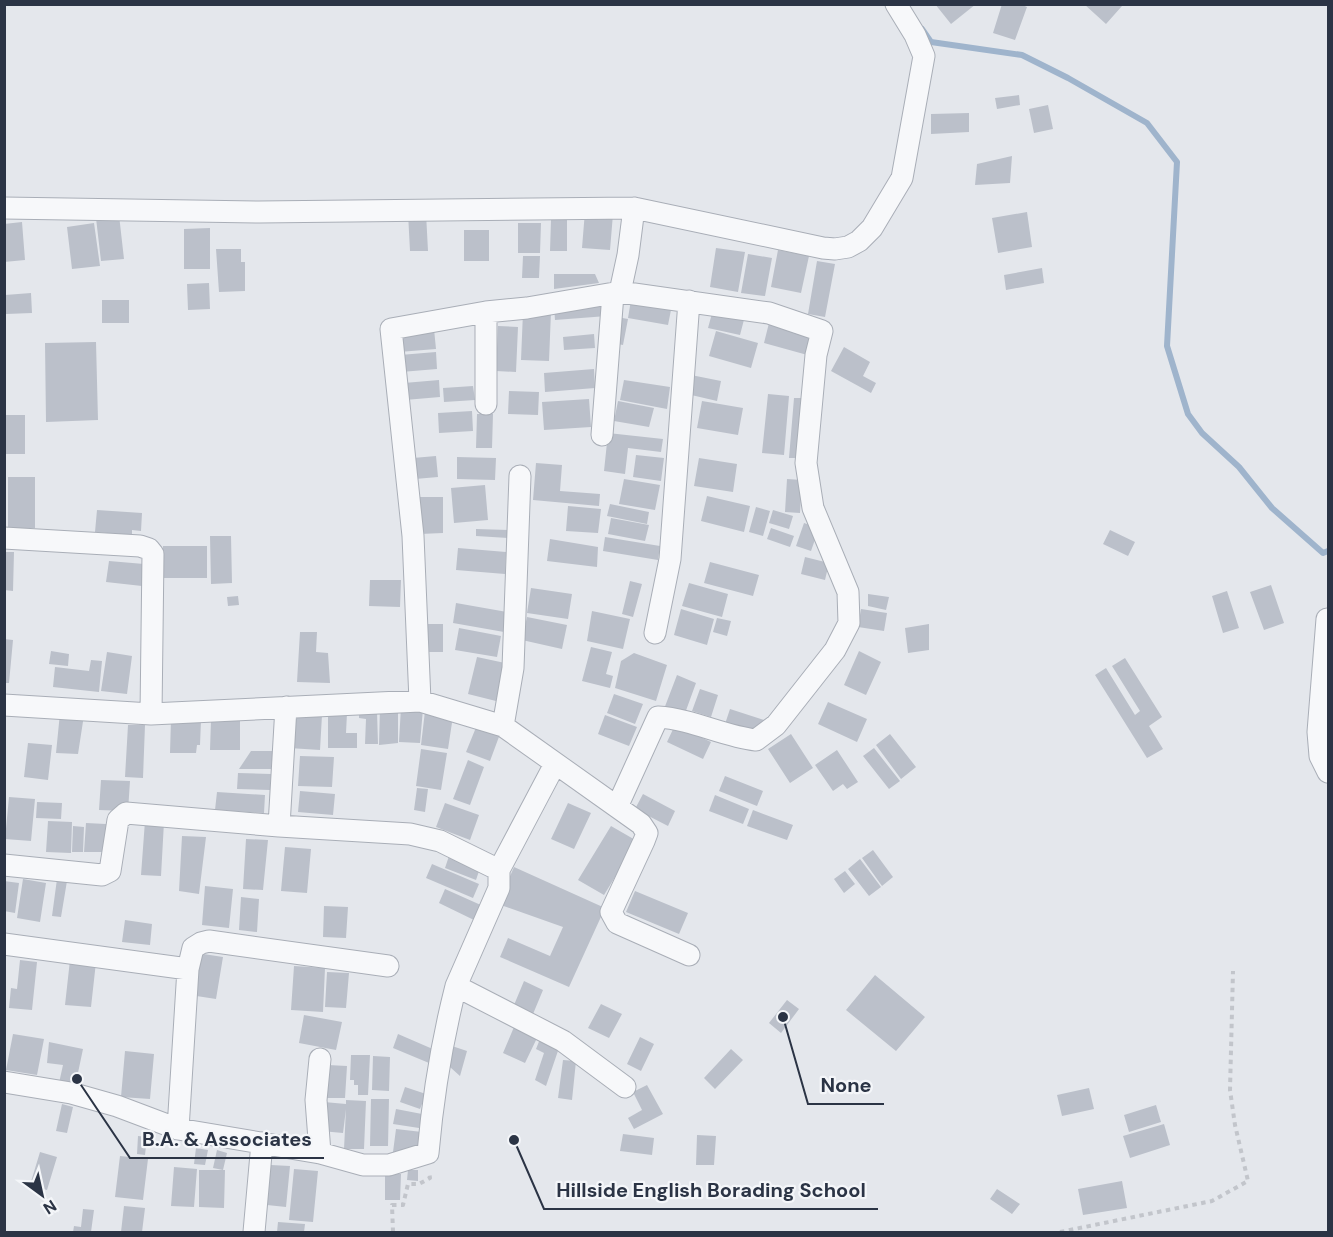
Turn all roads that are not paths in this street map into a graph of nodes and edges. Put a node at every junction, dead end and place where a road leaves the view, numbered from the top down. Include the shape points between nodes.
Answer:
1 (896, 4) edge
2 (4, 208) edge
3 (634, 208) junction
4 (617, 293) junction
5 (688, 301) junction
6 (486, 312) junction
7 (486, 404) dead end
8 (602, 435) dead end
9 (520, 476) dead end
10 (4, 538) edge
11 (1327, 620) edge
12 (655, 633) dead end
13 (420, 701) junction
14 (4, 705) edge
15 (286, 707) junction
16 (151, 714) junction
17 (503, 726) junction
18 (555, 764) junction
19 (1329, 772) edge
20 (617, 807) junction
21 (279, 826) junction
22 (4, 865) edge
23 (500, 870) junction
24 (4, 944) edge
25 (689, 954) dead end
26 (388, 966) dead end
27 (188, 969) junction
28 (456, 986) junction
29 (320, 1059) dead end
30 (4, 1082) edge
31 (625, 1087) dead end
32 (178, 1129) junction
33 (262, 1143) junction
34 (320, 1154) junction
35 (254, 1233) edge

1 - 3 street via 924,56 902,178 872,228 859,241 848,247 823,248
2 - 3 street via 259,212
3 - 4 street via 628,255
4 - 5 street
4 - 6 street
4 - 8 street
5 - 12 street via 670,559
5 - 20 street via 769,313 822,331 816,355 806,462 813,508 848,592 849,623 828,659 776,724 756,740 658,717
6 - 7 street
6 - 13 street via 391,329 413,536
9 - 17 street via 513,668
10 - 16 street via 149,549 153,554
11 - 19 street via 1318,732 1320,756
13 - 15 street
13 - 17 street
14 - 16 street
15 - 16 street
15 - 21 street
17 - 18 street
18 - 20 street
18 - 23 street
20 - 25 street via 641,824 646,833 611,912 613,917 617,923
21 - 22 street via 126,813 118,820 110,871 102,875
21 - 23 street via 410,834 440,842
23 - 28 street via 499,888
24 - 27 street
26 - 27 street via 209,941 193,948
27 - 32 street
28 - 31 street via 562,1041
28 - 34 street via 432,1106 428,1154 389,1165 363,1165
29 - 34 street via 316,1100
30 - 32 street via 71,1093
32 - 33 street
33 - 34 street
33 - 35 street

